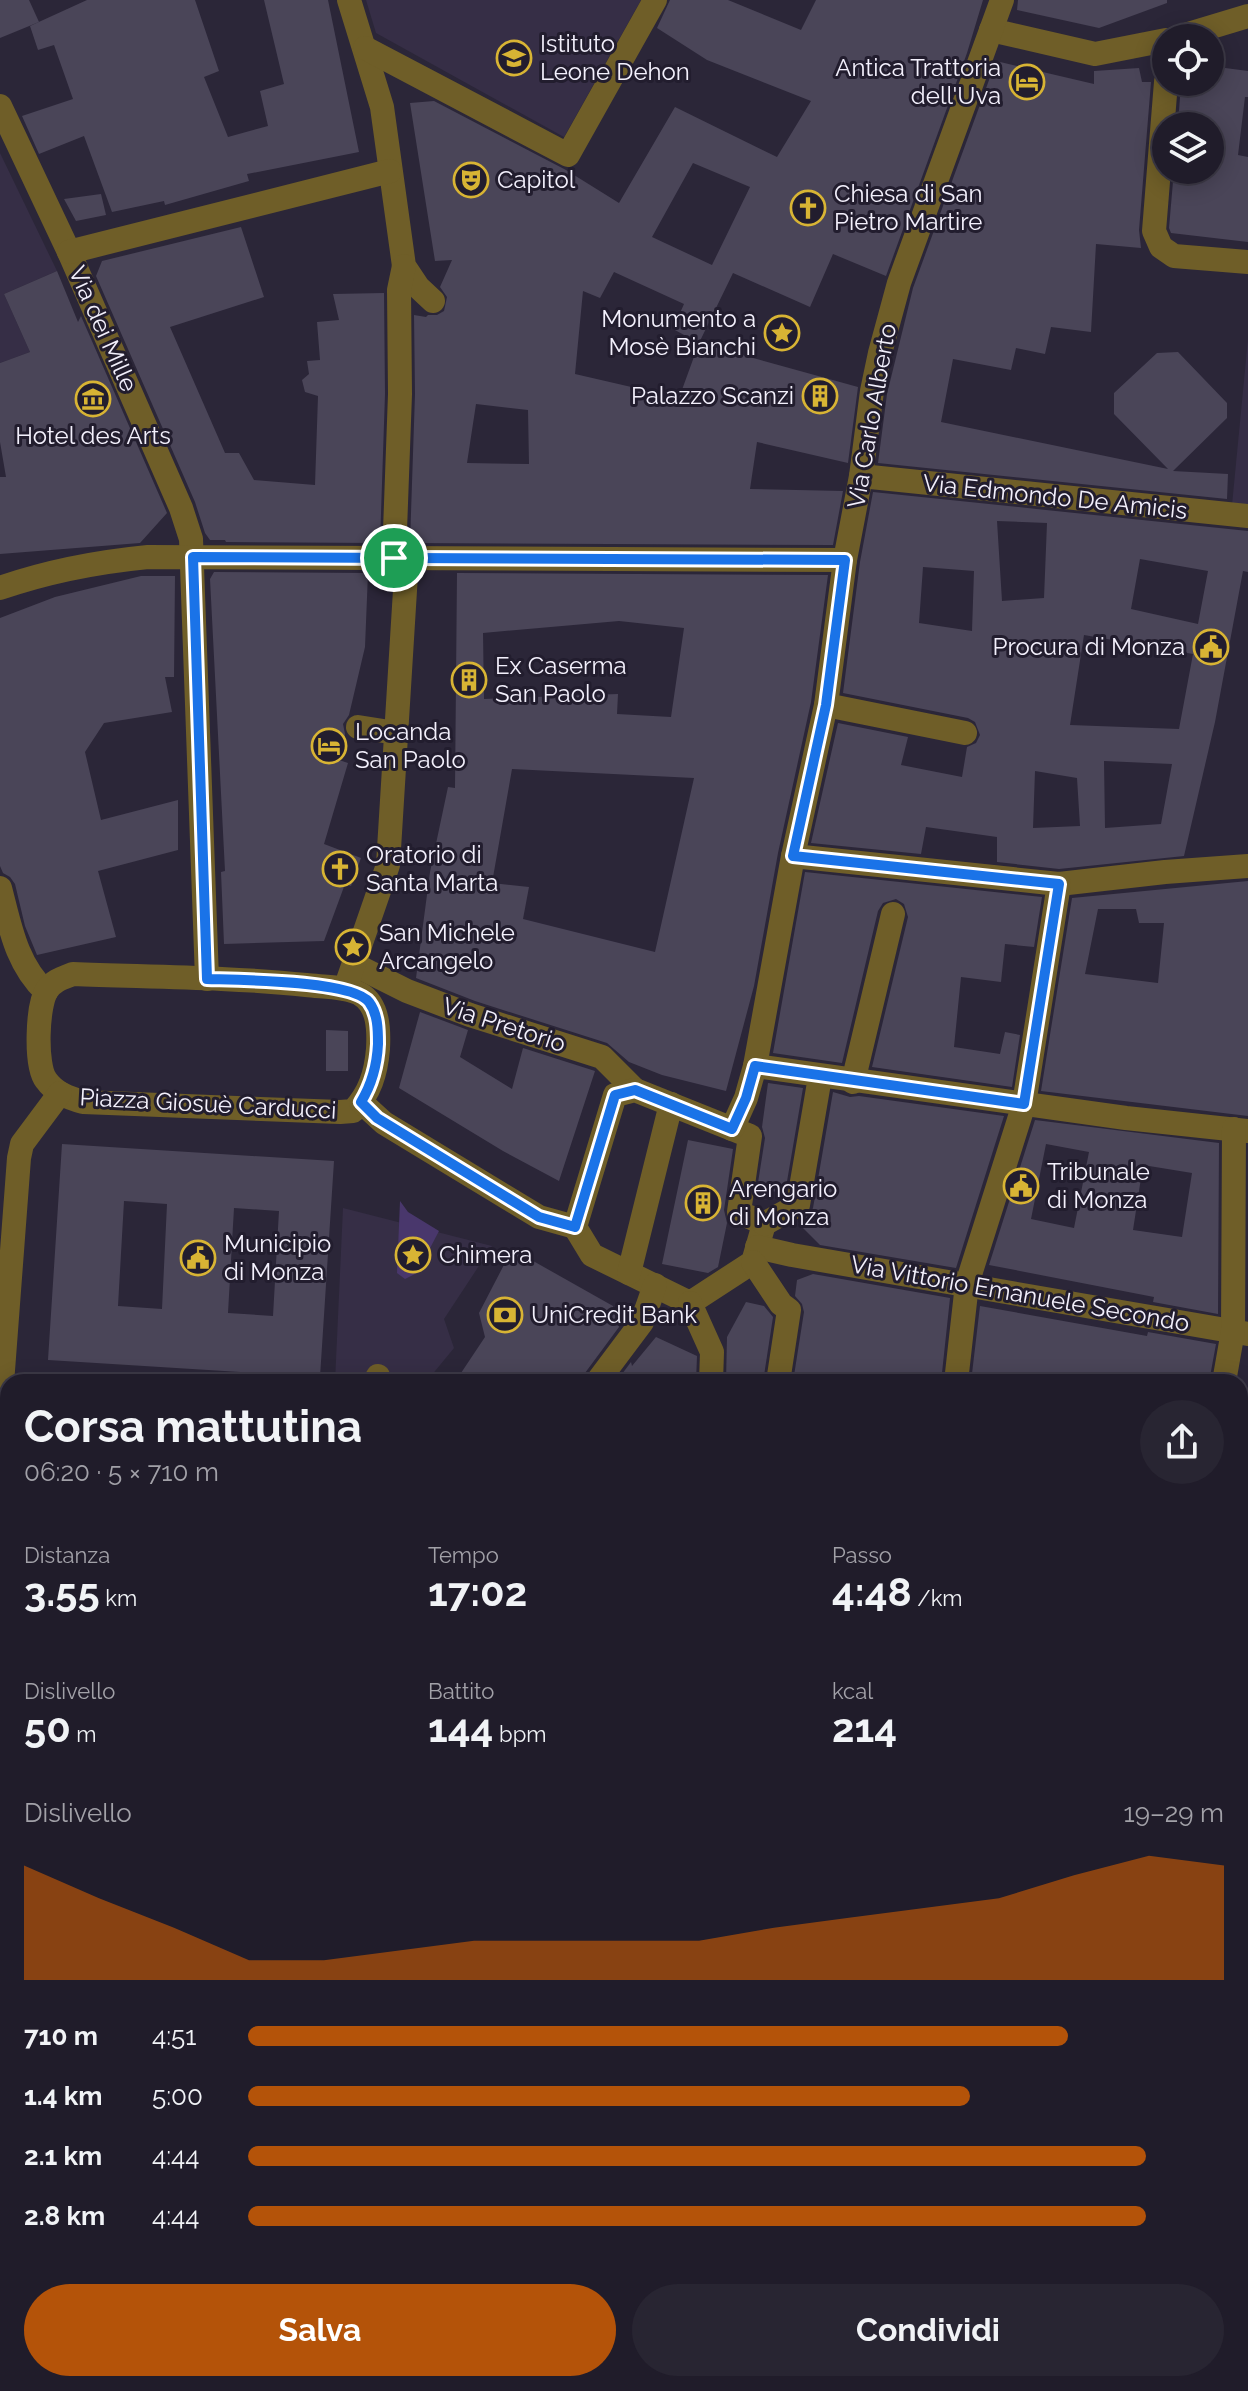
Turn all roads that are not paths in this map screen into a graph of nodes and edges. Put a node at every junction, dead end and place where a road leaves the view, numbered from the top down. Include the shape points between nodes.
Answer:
1 (349, 0) edge
2 (655, 0) edge
3 (1002, 0) edge
4 (1248, 16) edge
5 (1221, 24) edge
6 (991, 30) junction
7 (1152, 44) edge
8 (365, 48) junction
9 (1165, 96) edge
10 (0, 106) edge
11 (390, 171) junction
12 (69, 252) junction
13 (1248, 262) edge
14 (404, 266) junction
15 (433, 301) dead end
16 (861, 476) junction
17 (1248, 516) edge
18 (193, 557) junction
19 (400, 558) junction
20 (845, 560) junction
21 (0, 588) edge
22 (826, 705) junction
23 (358, 727) dead end
24 (396, 733) junction
25 (965, 733) dead end
26 (793, 856) junction
27 (1248, 866) edge
28 (1059, 884) junction
29 (0, 888) edge
30 (893, 914) dead end
31 (8, 951) edge
32 (351, 976) junction
33 (207, 979) junction
34 (46, 992) junction
35 (755, 1066) junction
36 (820, 1077) junction
37 (853, 1082) junction
38 (635, 1090) junction
39 (60, 1093) junction
40 (361, 1102) junction
41 (671, 1104) junction
42 (1024, 1104) junction
43 (732, 1129) junction
44 (1241, 1130) edge
45 (11, 1144) edge
46 (575, 1227) junction
47 (758, 1244) junction
48 (629, 1273) junction
49 (967, 1284) junction
50 (655, 1285) junction
51 (690, 1303) junction
52 (1240, 1333) edge
53 (3, 1374) edge
54 (603, 1374) edge
55 (711, 1374) edge
56 (779, 1374) edge
57 (957, 1374) edge
58 (1227, 1374) edge

1 - 8 street
2 - 8 street via 568,155
3 - 6 street, Via Carlo Alberto
4 - 5 street
6 - 7 street via 1095,54
6 - 16 street, Via Carlo Alberto via 899,283 872,391
8 - 11 street via 382,107
9 - 13 street via 1154,231 1161,247 1174,256
10 - 12 street, Via dei Mille
11 - 12 street
11 - 14 street
12 - 18 street, Via dei Mille via 181,508
14 - 15 street
14 - 19 street via 399,290
16 - 17 street, Via Edmondo De Amicis
16 - 20 street, Via Carlo Alberto
18 - 19 street
18 - 21 street via 109,561
18 - 33 street, Via dei Mille
19 - 20 street
19 - 24 street
20 - 22 street, Via Carlo Alberto
22 - 25 street
22 - 26 street, Via Carlo Alberto
23 - 24 street
24 - 32 street via 388,865
26 - 28 street
26 - 35 street, Via Carlo Alberto
27 - 28 street
28 - 42 street
29 - 31 street
30 - 37 street
31 - 34 street
32 - 33 street via 276,982
32 - 38 street, Via Pretorio via 602,1057
32 - 40 street, Piazza Giosuè Carducci via 376,1014 378,1029 375,1068
33 - 34 street via 73,974
34 - 39 street, Piazza Giosuè Carducci via 39,1067
35 - 36 street
35 - 43 street, Via Carlo Alberto
36 - 37 street
36 - 47 street via 798,1205
37 - 42 street
38 - 41 street
38 - 46 street via 615,1095
39 - 40 street, Piazza Giosuè Carducci via 83,1102 340,1112 353,1111
39 - 45 street
40 - 46 street via 384,1123 539,1217
41 - 43 street
41 - 48 street
42 - 44 street
42 - 49 street
43 - 47 street via 750,1136 739,1212
44 - 52 street
45 - 53 street via 16,1181
46 - 48 street via 592,1255
47 - 49 street, Via Vittorio Emanuele Secondo via 792,1255
47 - 51 street
47 - 56 street via 781,1304 789,1310
48 - 50 street
49 - 52 street, Via Vittorio Emanuele Secondo
49 - 57 street
50 - 51 street
50 - 54 street via 642,1322
51 - 55 street via 712,1352
52 - 58 street

